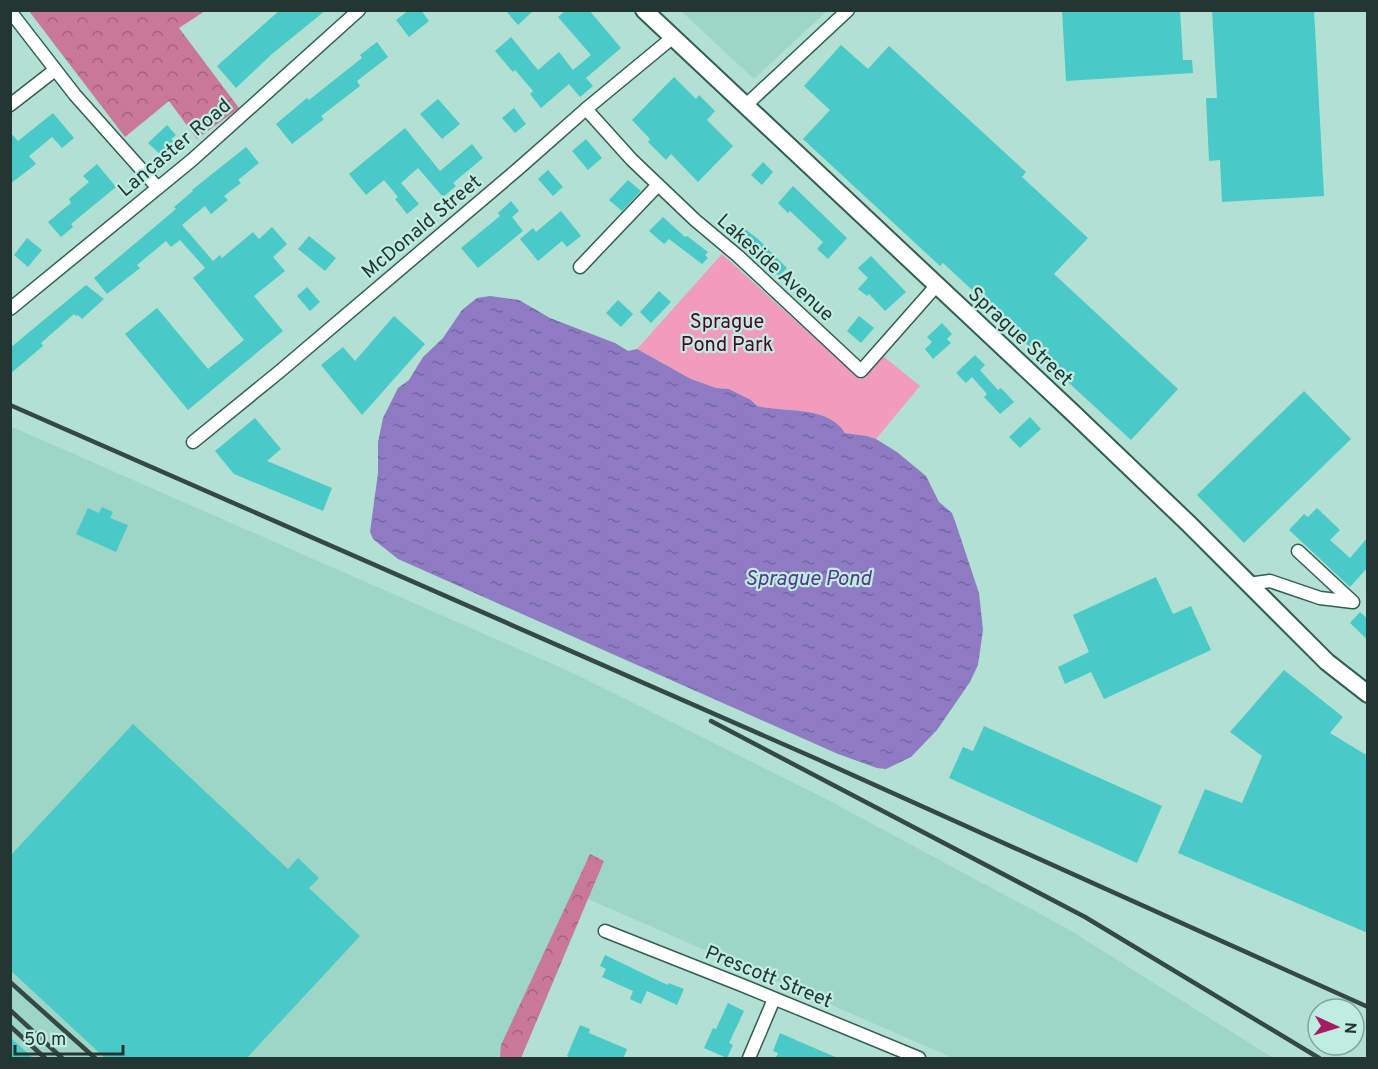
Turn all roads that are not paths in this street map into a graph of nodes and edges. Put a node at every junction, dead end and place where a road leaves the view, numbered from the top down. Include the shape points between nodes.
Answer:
1 (360, 10) edge
2 (644, 10) edge
3 (848, 10) edge
4 (10, 11) edge
5 (672, 38) junction
6 (55, 70) junction
7 (10, 105) edge
8 (745, 106) junction
9 (586, 109) junction
10 (658, 185) junction
11 (157, 187) junction
12 (580, 267) dead end
13 (936, 286) junction
14 (10, 309) edge
15 (193, 442) dead end
16 (1298, 551) dead end
17 (1248, 584) junction
18 (1368, 694) edge
19 (605, 931) dead end
20 (774, 999) junction
21 (749, 1059) edge
22 (919, 1059) edge

1 - 11 street, Lancaster Road
2 - 5 main road, Sprague Street
3 - 8 street
4 - 6 street
5 - 8 main road, Sprague Street
5 - 9 street, McDonald Street
6 - 7 street
6 - 11 street
8 - 13 main road, Sprague Street
9 - 10 street, Lakeside Avenue
9 - 15 street, McDonald Street
10 - 12 street
10 - 13 street, Lakeside Avenue via 861,371
11 - 14 street, Lancaster Road
13 - 17 main road, Sprague Street
16 - 17 street via 1353,602 1320,598 1270,581
17 - 18 main road, Sprague Street via 1327,662
19 - 20 street, Prescott Street
20 - 21 street
20 - 22 street, Prescott Street

